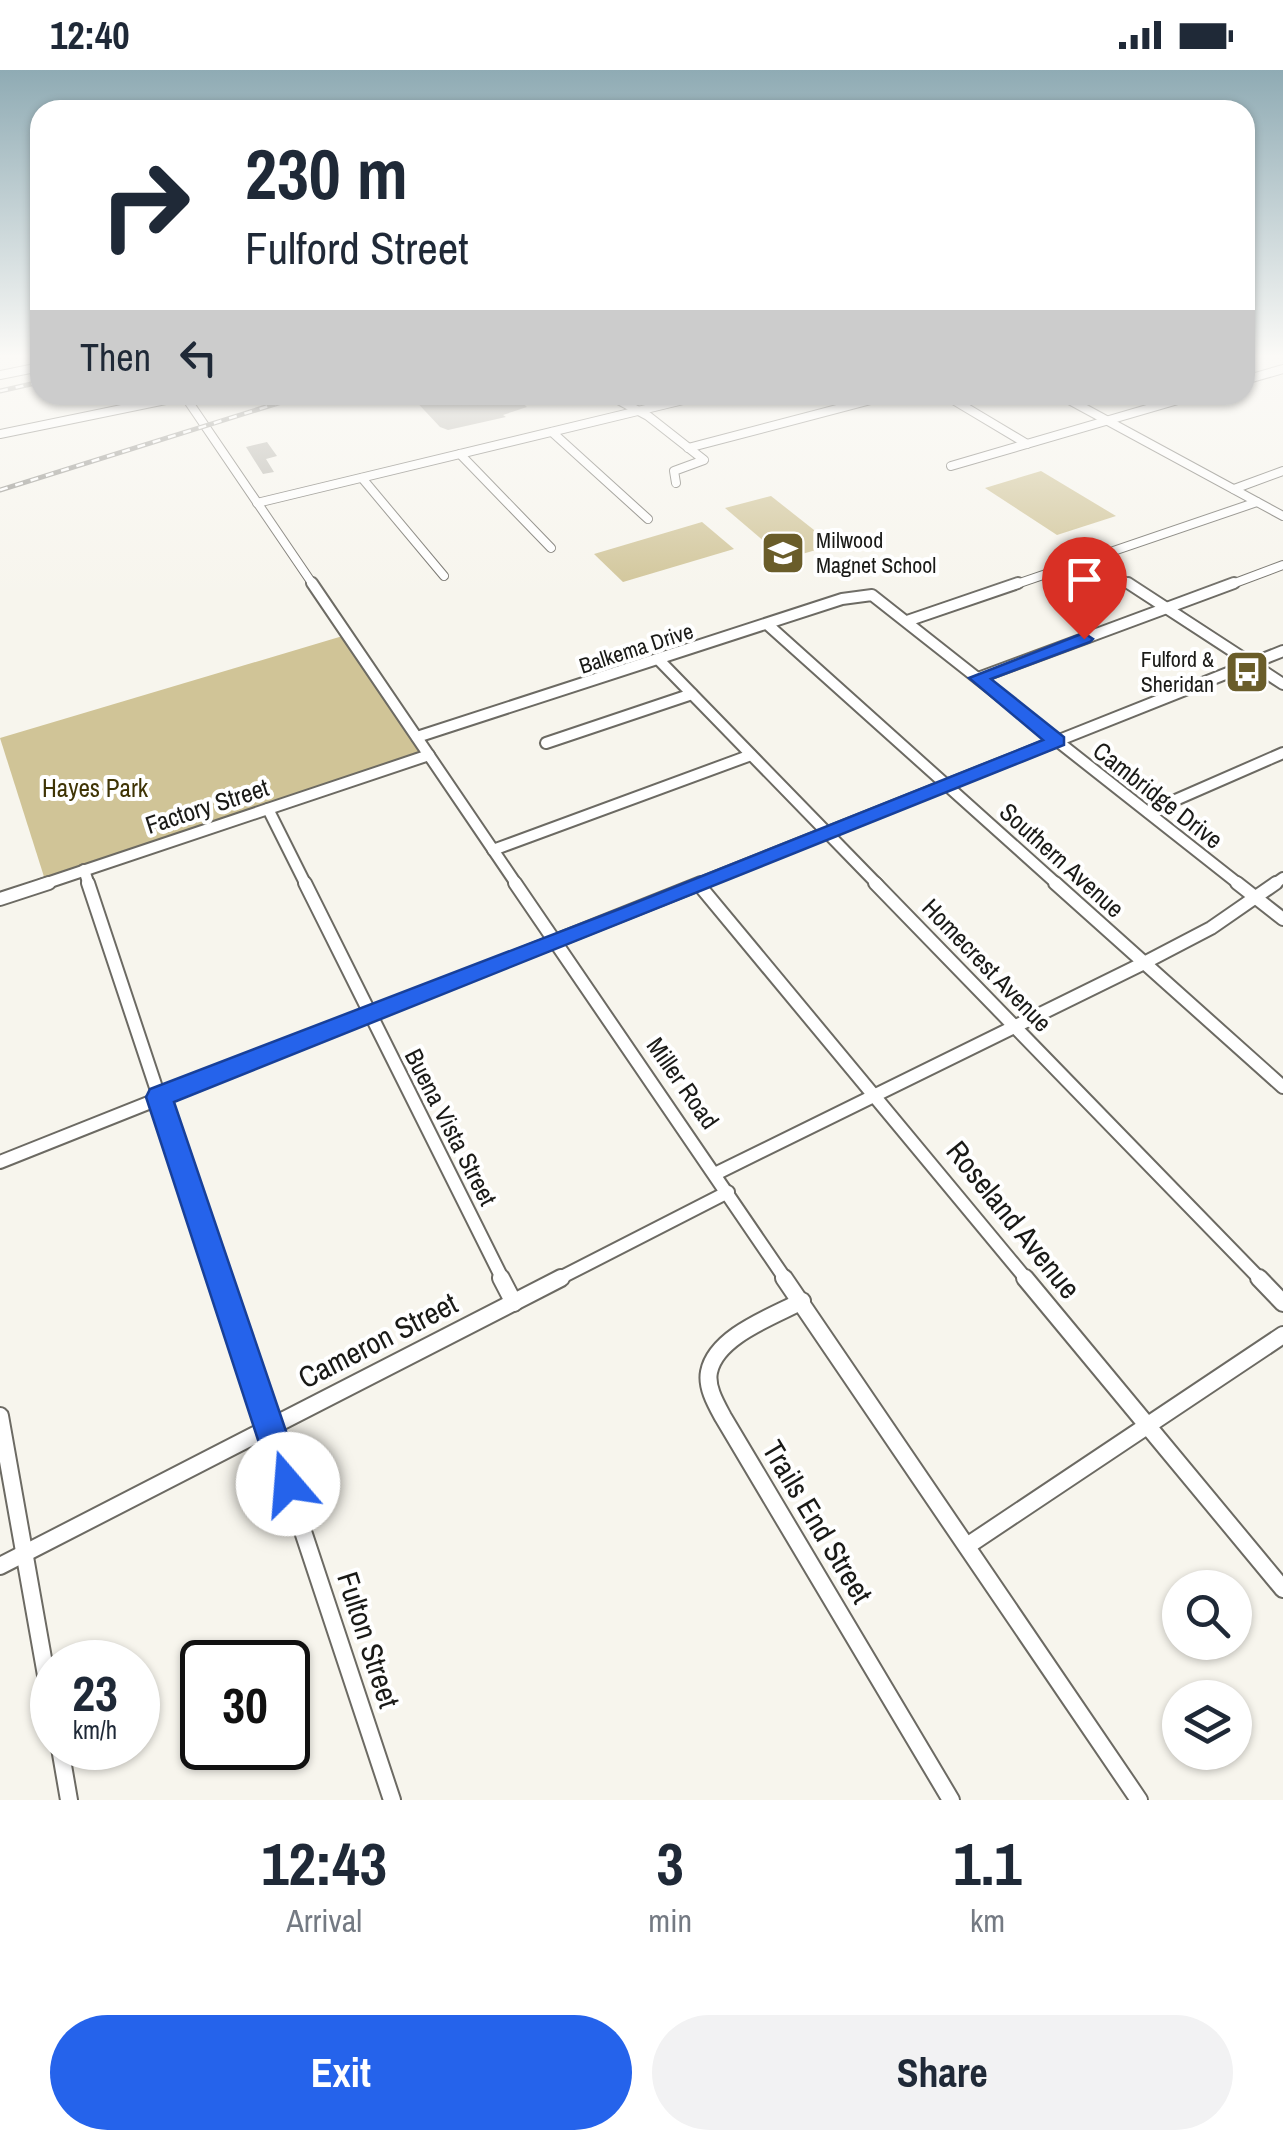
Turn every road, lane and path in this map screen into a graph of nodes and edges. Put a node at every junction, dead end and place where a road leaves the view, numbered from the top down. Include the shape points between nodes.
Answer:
1 (213, 438) edge
2 (528, 438) edge
3 (558, 438) edge
4 (673, 438) edge
5 (727, 438) edge
6 (1017, 438) edge
7 (1050, 438) edge
8 (1139, 438) edge
9 (1028, 444) junction
10 (688, 448) junction
11 (460, 454) junction
12 (951, 466) dead end
13 (1283, 471) edge
14 (362, 478) junction
15 (676, 483) dead end
16 (1234, 488) junction
17 (1258, 502) junction
18 (257, 503) junction
19 (1283, 516) edge
20 (648, 519) dead end
21 (551, 548) dead end
22 (1090, 558) junction
23 (1283, 565) edge
24 (444, 576) dead end
25 (866, 594) joint
26 (1166, 608) junction
27 (907, 621) junction
28 (767, 624) junction
29 (1283, 651) edge
30 (658, 659) junction
31 (1252, 663) junction
32 (978, 678) junction
33 (1283, 684) edge
34 (692, 694) junction
35 (417, 737) junction
36 (1057, 741) junction
37 (546, 743) dead end
38 (1283, 753) edge
39 (429, 755) junction
40 (751, 756) junction
41 (946, 786) junction
42 (268, 809) junction
43 (1148, 812) junction
44 (828, 834) junction
45 (493, 850) junction
46 (84, 870) junction
47 (1283, 878) edge
48 (700, 886) junction
49 (0, 898) edge
50 (1256, 898) junction
51 (1283, 919) edge
52 (554, 941) junction
53 (1144, 963) junction
54 (370, 1014) junction
55 (1016, 1027) junction
56 (1283, 1087) edge
57 (876, 1096) junction
58 (159, 1097) junction
59 (0, 1162) edge
60 (715, 1174) junction
61 (728, 1192) junction
62 (802, 1301) junction
63 (1283, 1303) edge
64 (514, 1304) junction
65 (1283, 1335) edge
66 (0, 1416) edge
67 (1148, 1426) junction
68 (269, 1427) junction
69 (967, 1546) junction
70 (24, 1554) junction
71 (0, 1566) edge
72 (1283, 1589) edge
73 (40, 1640) edge
74 (64, 1770) edge
75 (69, 1800) edge
76 (392, 1800) edge
77 (951, 1800) edge
78 (1139, 1800) edge

1 - 18 street, Miller Road
2 - 11 street
3 - 20 street
4 - 10 street
5 - 10 street
6 - 9 street
7 - 9 street
8 - 16 street
9 - 12 street
10 - 15 street via 705,462 674,472
11 - 14 street
11 - 21 street
13 - 16 street
14 - 18 street
14 - 24 street
16 - 17 street
17 - 19 street
17 - 22 street
18 - 35 street, Miller Road
22 - 26 street
22 - 27 street
23 - 26 street
25 - 27 street, Cambridge Drive
25 - 28 street, Balkema Drive
26 - 31 street
26 - 32 street
27 - 32 street, Cambridge Drive
28 - 30 street, Balkema Drive
28 - 41 street, Southern Avenue
29 - 31 street
30 - 34 street, Homecrest Avenue
30 - 35 street, Balkema Drive
31 - 33 street
31 - 36 street
32 - 36 street, Cambridge Drive
34 - 37 street
34 - 40 street, Homecrest Avenue
35 - 39 street, Miller Road
36 - 41 street
36 - 43 street, Cambridge Drive
38 - 43 street
39 - 42 street, Factory Street
39 - 45 street, Miller Road
40 - 44 street, Homecrest Avenue
40 - 45 street
41 - 44 street
41 - 53 street, Southern Avenue
42 - 46 street, Factory Street
42 - 54 street, Buena Vista Street
43 - 50 street, Cambridge Drive
44 - 48 street
44 - 55 street, Homecrest Avenue
45 - 52 street, Miller Road
46 - 49 street, Factory Street
46 - 58 street, Fulton Street
47 - 50 street
48 - 52 street
48 - 57 street, Roseland Avenue
50 - 51 street, Cambridge Drive
50 - 53 street
52 - 54 street
52 - 60 street, Miller Road
53 - 55 street
53 - 56 street, Southern Avenue
54 - 58 street
54 - 64 street, Buena Vista Street
55 - 57 street
55 - 63 street, Homecrest Avenue
57 - 60 street
57 - 67 street, Roseland Avenue
58 - 59 street
58 - 68 street, Fulton Street
60 - 61 street, Miller Road
61 - 62 street, Miller Road
61 - 64 street, Cameron Street
62 - 69 street, Miller Road
62 - 77 street, Trails End Street via 728,1344 713,1361 710,1386 722,1417
64 - 68 street, Cameron Street
65 - 67 street
66 - 70 street
67 - 69 street
67 - 72 street, Roseland Avenue
68 - 70 street, Cameron Street
68 - 76 street, Fulton Street
69 - 78 street, Miller Road
70 - 71 street, Cameron Street
70 - 73 street
74 - 75 street

